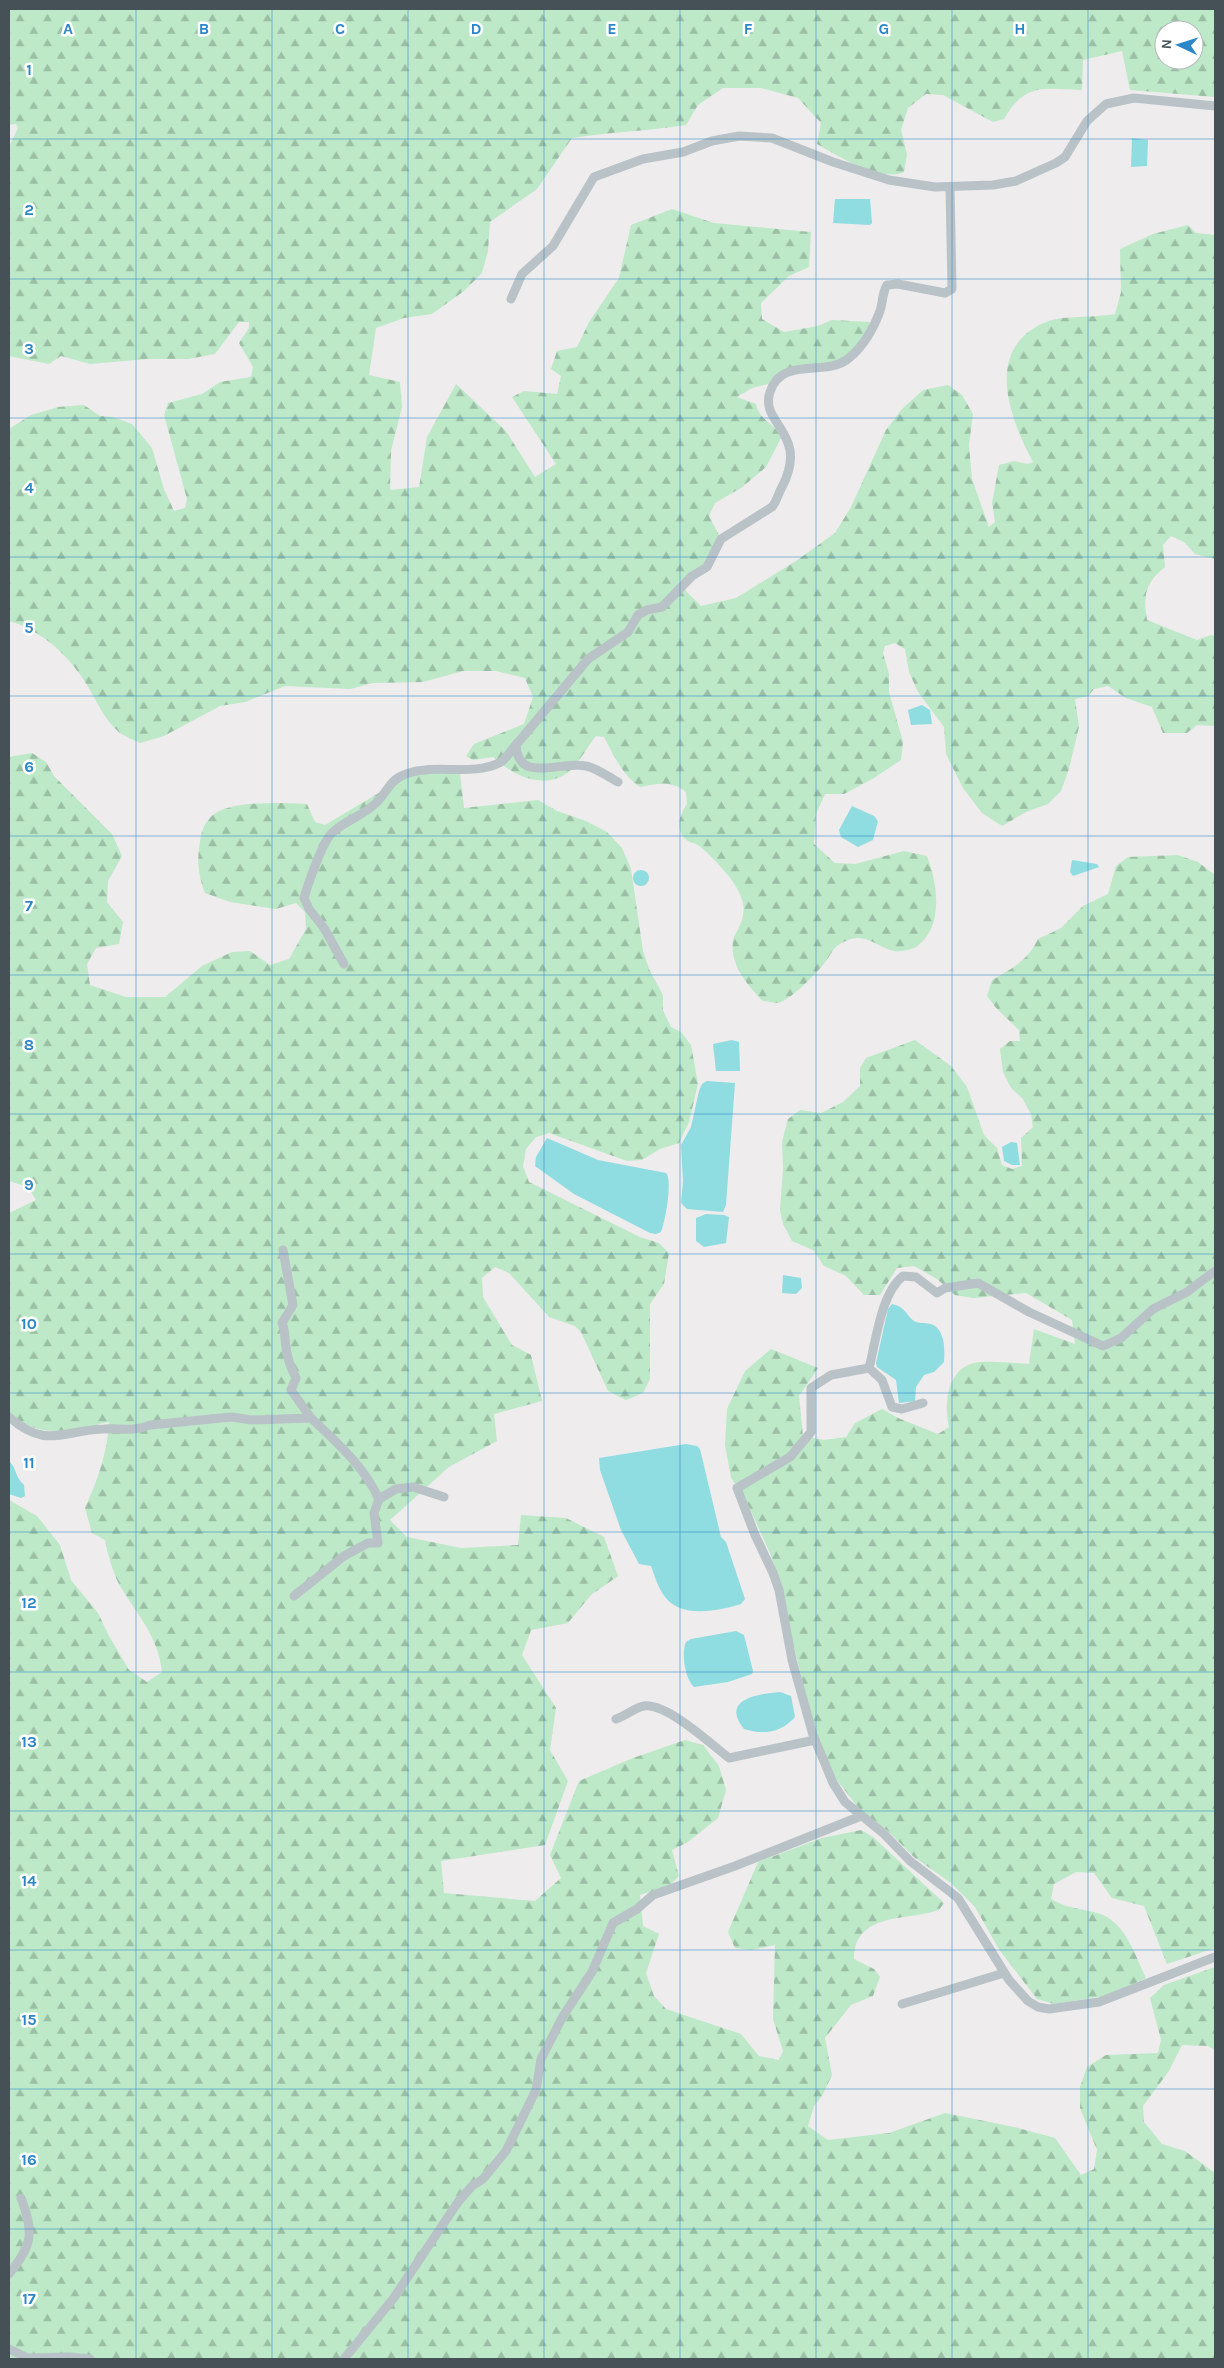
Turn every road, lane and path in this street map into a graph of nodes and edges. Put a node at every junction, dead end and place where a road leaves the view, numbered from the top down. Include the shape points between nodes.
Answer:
1 (1215, 106) edge
2 (950, 187) junction
3 (511, 298) dead end
4 (516, 745) junction
5 (618, 782) dead end
6 (344, 964) dead end
7 (283, 1250) dead end
8 (1215, 1271) edge
9 (869, 1368) junction
10 (923, 1403) dead end
11 (9, 1417) edge
12 (311, 1418) junction
13 (444, 1497) dead end
14 (379, 1499) junction
15 (294, 1596) dead end
16 (616, 1720) dead end
17 (815, 1740) junction
18 (861, 1816) junction
19 (1215, 1957) edge
20 (1004, 1973) junction
21 (902, 2004) dead end
22 (21, 2198) dead end
23 (9, 2274) edge
24 (9, 2350) edge
25 (90, 2359) edge
26 (344, 2359) edge

1 - 2 street via 1134,98 1118,100 1106,104 1087,121 1065,157 1056,163 1016,181
2 - 3 street via 872,176 772,138 738,136 683,152 643,158 594,177 553,246 522,274
2 - 4 street via 952,289 945,294 898,284 887,285 871,330 850,357 831,367 796,368 775,382 770,392 770,412 786,436 792,457 787,477 772,507 721,539 707,567 692,576 662,607 638,615 628,632 588,658
4 - 5 street via 516,752 525,765 536,769 586,766
4 - 6 street via 502,762 468,769 408,773 394,780 369,809 332,833 325,842 304,898
7 - 12 street via 293,1305 282,1323 290,1366 296,1378 291,1390
8 - 9 street via 1187,1292 1153,1309 1121,1338 1102,1346 978,1283 945,1288 937,1293 916,1277 903,1276 894,1283 883,1311
9 - 10 street via 882,1380 892,1407 902,1409
9 - 17 street via 831,1375 811,1388 811,1432 790,1457 736,1488 779,1590 792,1660
11 - 12 street via 23,1430 47,1437 232,1417 251,1420
12 - 14 street via 369,1478
13 - 14 street via 413,1487 396,1488
14 - 15 street via 374,1513 378,1543 368,1543 344,1556
16 - 17 street via 645,1706 662,1710 679,1718 729,1758
17 - 18 street via 837,1789 845,1802
18 - 20 street via 883,1832 910,1862 958,1898
18 - 26 street via 653,1895 614,1922 592,1972 563,2016 541,2058 536,2090 506,2151 458,2202 402,2286
19 - 20 street via 1110,1999 1050,2009 1028,2001
20 - 21 street
22 - 23 street via 31,2230 21,2258
24 - 25 street via 28,2358

